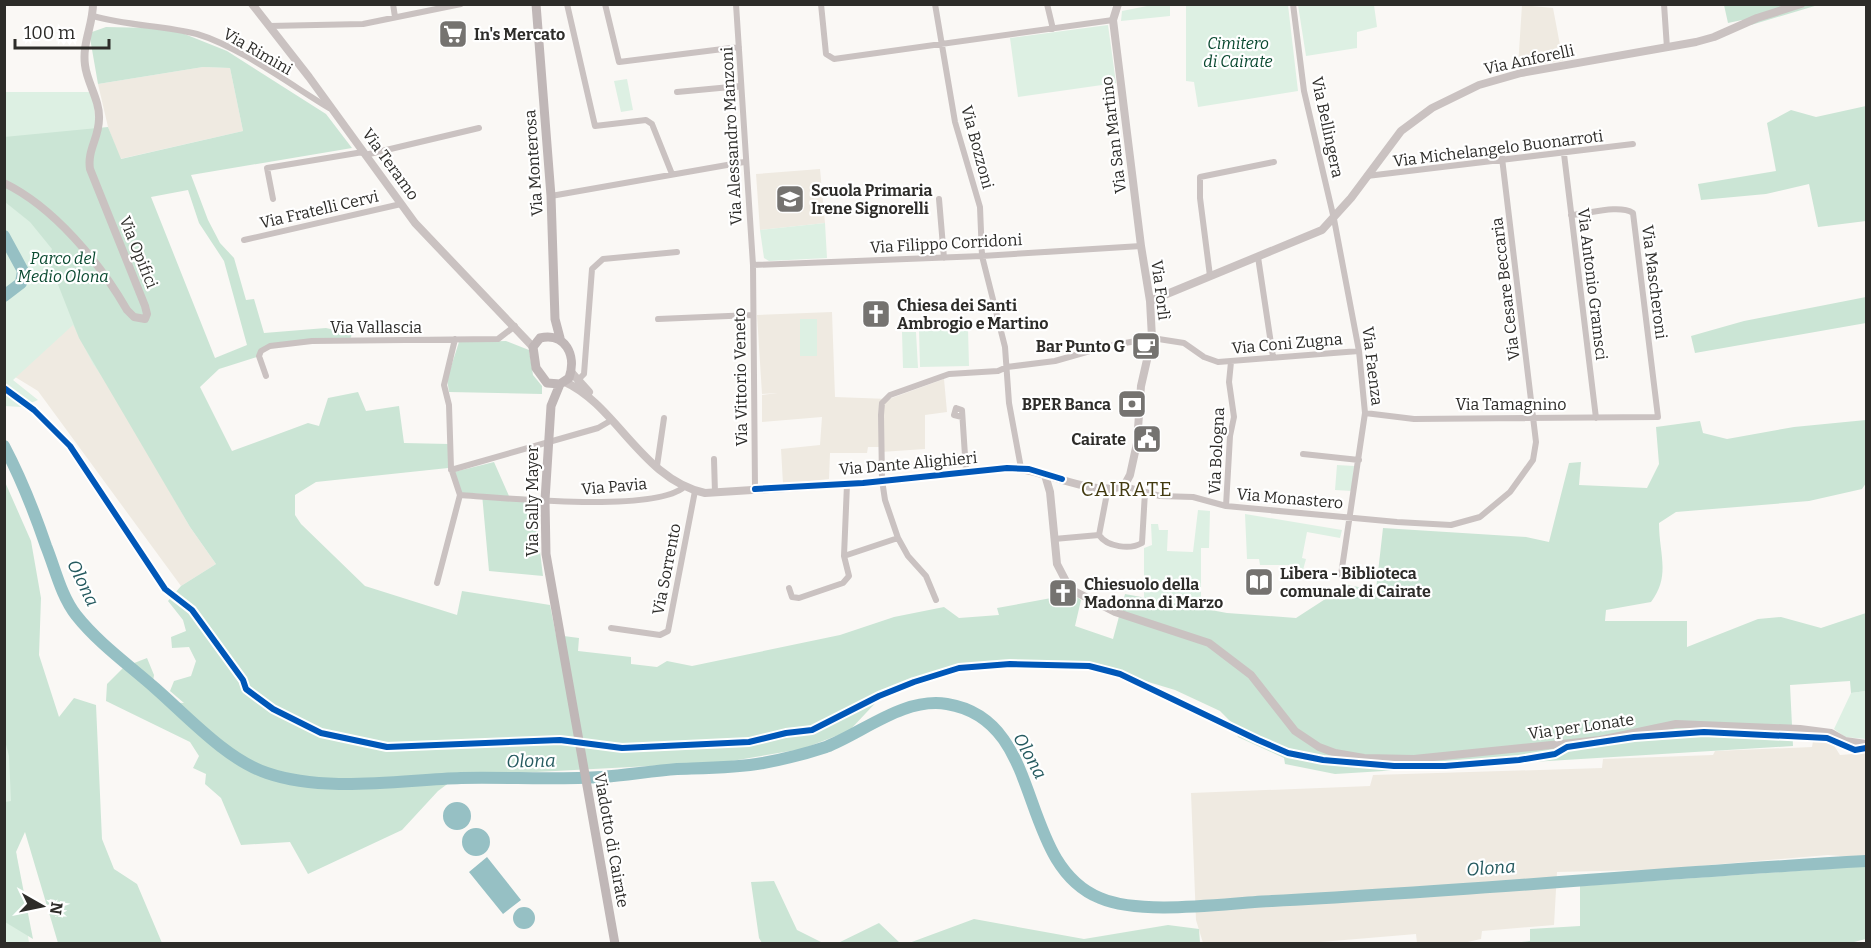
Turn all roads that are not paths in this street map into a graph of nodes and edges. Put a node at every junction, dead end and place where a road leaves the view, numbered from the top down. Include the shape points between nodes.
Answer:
1 (93, 4) edge
2 (252, 4) edge
3 (393, 4) edge
4 (461, 4) edge
5 (536, 4) edge
6 (567, 4) edge
7 (605, 4) edge
8 (736, 4) edge
9 (820, 4) edge
10 (935, 4) edge
11 (1047, 4) edge
12 (1118, 4) edge
13 (1293, 4) edge
14 (1664, 4) edge
15 (1801, 4) edge
16 (93, 16) junction
17 (394, 17) junction
18 (1113, 20) junction
19 (269, 26) junction
20 (1053, 29) junction
21 (942, 45) junction
22 (739, 47) junction
23 (1666, 48) junction
24 (741, 86) junction
25 (677, 92) dead end
26 (334, 111) junction
27 (479, 128) dead end
28 (1633, 144) dead end
29 (364, 153) junction
30 (1564, 154) junction
31 (1503, 158) junction
32 (744, 162) junction
33 (1274, 162) dead end
34 (672, 174) junction
35 (1366, 176) junction
36 (4, 183) edge
37 (551, 196) junction
38 (273, 199) dead end
39 (939, 199) dead end
40 (401, 204) junction
41 (1571, 215) junction
42 (1334, 219) junction
43 (244, 240) dead end
44 (1141, 246) junction
45 (677, 252) dead end
46 (982, 256) junction
47 (1258, 257) junction
48 (944, 258) junction
49 (753, 265) junction
50 (1210, 276) junction
51 (1150, 301) junction
52 (752, 315) junction
53 (555, 319) junction
54 (658, 319) dead end
55 (517, 328) junction
56 (544, 337) junction
57 (560, 338) junction
58 (1152, 338) junction
59 (455, 339) junction
60 (534, 347) junction
61 (1359, 351) junction
62 (1274, 357) junction
63 (1231, 362) junction
64 (1007, 367) junction
65 (571, 372) junction
66 (266, 376) dead end
67 (579, 379) junction
68 (547, 383) junction
69 (563, 383) junction
70 (594, 404) junction
71 (1365, 413) junction
72 (962, 417) dead end
73 (1534, 417) junction
74 (1658, 417) joint
75 (664, 418) dead end
76 (1596, 418) junction
77 (610, 421) junction
78 (547, 440) junction
79 (1304, 454) dead end
80 (714, 459) dead end
81 (1359, 460) junction
82 (657, 466) junction
83 (1021, 468) junction
84 (452, 470) junction
85 (966, 471) junction
86 (1045, 475) junction
87 (1062, 479) junction
88 (882, 480) junction
89 (847, 484) junction
90 (684, 486) junction
91 (1124, 486) junction
92 (1108, 488) junction
93 (755, 489) junction
94 (695, 490) junction
95 (1050, 492) junction
96 (1145, 492) junction
97 (715, 493) junction
98 (460, 495) junction
99 (545, 500) junction
100 (1226, 506) junction
101 (1352, 517) junction
102 (1100, 535) junction
103 (898, 538) junction
104 (1054, 539) junction
105 (844, 556) junction
106 (1341, 575) dead end
107 (437, 583) dead end
108 (789, 588) dead end
109 (936, 600) dead end
110 (612, 628) dead end
111 (560, 636) joint
112 (1866, 744) edge
113 (615, 944) edge

1 - 16 street, Via Opifici
2 - 19 street, Via Teramo
3 - 17 street
4 - 17 street
5 - 37 main road, Via Monterosa
6 - 34 street via 596,126 646,120 652,124
7 - 22 street via 619,62
8 - 22 street, Via Alessandro Manzoni
9 - 21 street via 826,54 830,58
10 - 21 street, Via Bozzoni
11 - 20 street
12 - 18 street
13 - 42 street, Via Bellingera via 1304,91
14 - 23 street
15 - 23 street, Via Anforelli via 1714,37
16 - 26 street, Via Rimini via 200,35 226,46
16 - 36 street, Via Opifici via 86,33 85,65 99,120 89,150 90,169 145,306 145,319 134,317 127,310 82,245 25,194
17 - 19 street via 363,24
18 - 20 street
18 - 44 street, Via San Martino
19 - 26 street, Via Teramo
20 - 21 street
21 - 46 street, Via Bozzoni via 955,122 980,207
22 - 24 street, Via Alessandro Manzoni
23 - 35 street, Via Anforelli via 1521,73 1479,85 1414,119 1394,137
24 - 25 street
24 - 32 street, Via Alessandro Manzoni
26 - 29 street, Via Teramo
27 - 29 street
28 - 30 street, Via Michelangelo Buonarroti
29 - 38 street via 267,168
29 - 40 street, Via Teramo
30 - 31 street, Via Michelangelo Buonarroti
30 - 41 street, Via Antonio Gramsci
31 - 35 street, Via Michelangelo Buonarroti
31 - 73 street, Via Cesare Beccaria
32 - 34 street
32 - 49 street, Via Alessandro Manzoni
33 - 50 street via 1200,177
34 - 37 street
35 - 42 street, Via Anforelli
37 - 53 main road, Via Monterosa
39 - 48 street
40 - 43 street, Via Fratelli Cervi
40 - 55 street, Via Teramo
41 - 74 street, Via Mascheroni via 1619,210 1632,213
41 - 76 street, Via Antonio Gramsci
42 - 47 street, Via Anforelli via 1312,235
42 - 61 street, Via Faenza
44 - 46 street, Via Filippo Corridoni
44 - 51 street, Via Forlì
45 - 67 street via 603,259 592,268 584,374
46 - 48 street, Via Filippo Corridoni
46 - 64 street, Via Bozzoni
47 - 50 street, Via Anforelli
47 - 62 street
48 - 49 street, Via Filippo Corridoni
49 - 52 street, Via Vittorio Veneto
50 - 51 street, Via Anforelli
51 - 58 street, Via Forlì
52 - 54 street
52 - 93 street, Via Vittorio Veneto
53 - 56 main road, Via Monterosa
53 - 57 main road, Via Monterosa
55 - 56 street, Via Teramo
55 - 59 street, Via Vallascia via 502,338
55 - 60 street, Via Teramo
56 - 57 main road
56 - 60 main road
57 - 65 main road via 570,356
58 - 63 street, Via Coni Zugna via 1184,343 1204,357
58 - 64 street, Via Coni Zugna via 1055,361
58 - 91 street, Via Forlì via 1141,386 1137,443
59 - 66 street, Via Vallascia via 312,341 270,346 259,356
59 - 84 street via 444,377
60 - 68 main road via 536,368
61 - 62 street, Via Coni Zugna
61 - 71 street, Via Faenza
62 - 63 street, Via Coni Zugna
63 - 100 street, Via Bologna via 1229,382 1234,417
64 - 83 street, Via Bozzoni
64 - 88 street, Via Coni Zugna via 999,372 949,374 890,395 882,403
65 - 67 street, Via Dante Alighieri
65 - 69 main road
67 - 70 street, Via Dante Alighieri
68 - 69 main road
68 - 78 main road, Via Sally Mayer
69 - 70 street, Via Dante Alighieri via 582,390
69 - 78 main road, Via Sally Mayer via 553,395
70 - 77 street, Via Dante Alighieri
71 - 73 street, Via Tamagnino via 1414,419
71 - 81 street, Via Faenza
72 - 85 street
73 - 76 street, Via Tamagnino
73 - 101 street, Via Cesare Beccaria via 1533,460 1510,492 1480,517 1451,525
74 - 76 street, Via Tamagnino
75 - 82 street
77 - 78 street via 598,428
77 - 82 street, Via Dante Alighieri
78 - 84 street
78 - 99 main road, Via Sally Mayer
79 - 81 street
80 - 97 street
81 - 101 street, Via Faenza
82 - 90 street, Via Dante Alighieri
83 - 85 street, Via Dante Alighieri
83 - 86 street, Via Dante Alighieri
84 - 98 street
85 - 88 street, Via Dante Alighieri
86 - 87 street, Via Dante Alighieri
86 - 95 street
87 - 92 street, Via Dante Alighieri
87 - 95 street
88 - 89 street, Via Dante Alighieri
88 - 103 street, Via Coni Zugna
89 - 93 street, Via Dante Alighieri
89 - 105 street
90 - 94 street, Via Dante Alighieri
90 - 99 street, Via Pavia via 678,492 646,498 575,503
91 - 92 street, Via Dante Alighieri
91 - 96 street, Via Monastero
92 - 102 street
93 - 97 street, Via Dante Alighieri
94 - 97 street, Via Dante Alighieri
94 - 110 street, Via Sorrento via 668,631 660,635
95 - 104 street
96 - 100 street, Via Monastero via 1169,498 1193,497
96 - 102 street via 1142,543 1111,544
98 - 99 street, Via Pavia
98 - 107 street
99 - 111 main road, Via Sally Mayer via 546,554
100 - 101 street, Via Monastero
101 - 106 street, Via Faenza
102 - 104 street
103 - 105 street
103 - 109 street, Via Coni Zugna via 926,576
104 - 112 street, Via per Lonate via 1057,564 1070,589 1107,609 1209,643 1251,675 1301,735 1335,753 1395,760 1599,740 1676,724 1800,729
105 - 108 street via 849,576 843,583 799,598 792,597
111 - 113 main road, Viadotto di Cairate

